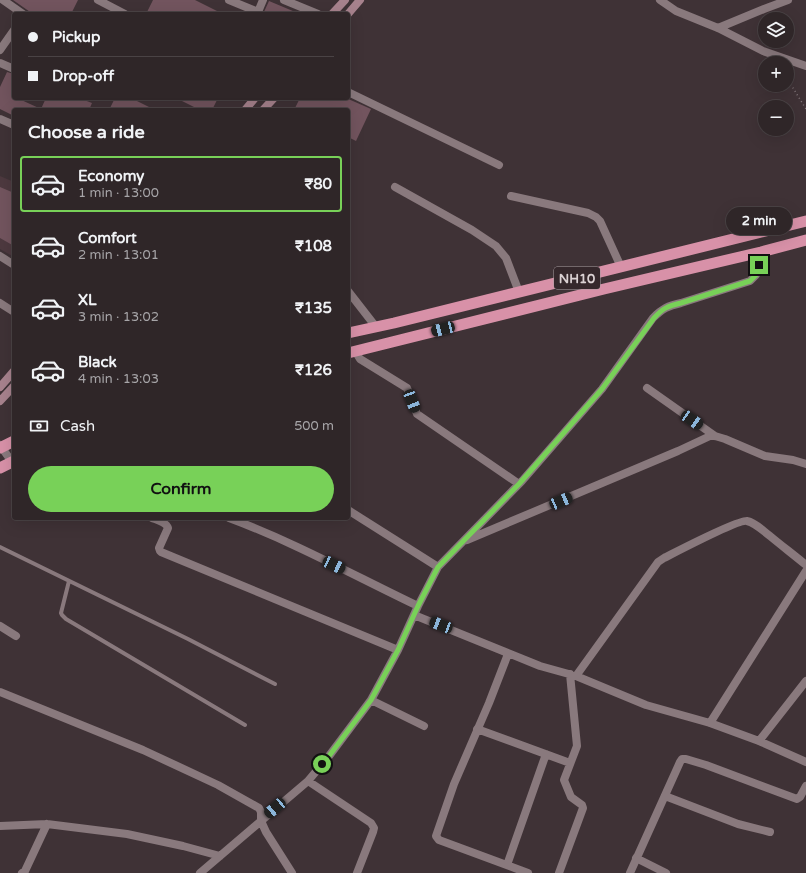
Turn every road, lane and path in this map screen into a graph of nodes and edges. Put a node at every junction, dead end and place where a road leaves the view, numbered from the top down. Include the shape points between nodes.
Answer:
1 (98, 0) edge
2 (229, 0) edge
3 (263, 0) edge
4 (284, 0) edge
5 (345, 0) edge
6 (360, 0) edge
7 (660, 0) edge
8 (788, 0) edge
9 (2, 1) edge
10 (20, 12) edge
11 (121, 12) edge
12 (313, 12) edge
13 (334, 12) edge
14 (350, 12) edge
15 (718, 28) junction
16 (12, 33) edge
17 (0, 50) edge
18 (0, 63) edge
19 (806, 66) edge
20 (12, 68) edge
21 (794, 90) edge
22 (350, 93) edge
23 (253, 100) edge
24 (272, 100) edge
25 (247, 108) edge
26 (265, 108) edge
27 (806, 109) edge
28 (0, 120) edge
29 (12, 125) edge
30 (499, 166) dead end
31 (396, 187) dead end
32 (511, 196) dead end
33 (806, 221) edge
34 (806, 240) edge
35 (761, 252) junction
36 (0, 256) edge
37 (12, 264) edge
38 (621, 267) junction
39 (519, 292) junction
40 (350, 294) edge
41 (0, 303) edge
42 (12, 311) edge
43 (376, 327) junction
44 (350, 333) edge
45 (352, 352) edge
46 (12, 372) edge
47 (0, 387) edge
48 (12, 388) edge
49 (647, 388) dead end
50 (0, 402) edge
51 (716, 436) junction
52 (12, 442) edge
53 (0, 447) edge
54 (12, 461) edge
55 (12, 462) edge
56 (803, 463) edge
57 (0, 468) edge
58 (806, 472) edge
59 (519, 484) junction
60 (350, 511) edge
61 (156, 520) edge
62 (234, 520) edge
63 (463, 542) junction
64 (0, 547) edge
65 (806, 565) edge
66 (438, 567) junction
67 (806, 571) edge
68 (69, 581) junction
69 (418, 606) junction
70 (414, 615) junction
71 (0, 626) edge
72 (16, 636) dead end
73 (398, 650) junction
74 (508, 654) junction
75 (573, 675) junction
76 (806, 681) edge
77 (275, 684) dead end
78 (0, 694) edge
79 (371, 700) junction
80 (710, 723) junction
81 (245, 725) dead end
82 (424, 726) dead end
83 (478, 729) junction
84 (759, 741) junction
85 (546, 754) junction
86 (806, 762) edge
87 (570, 763) junction
88 (308, 781) junction
89 (806, 786) edge
90 (665, 796) junction
91 (261, 821) junction
92 (47, 824) junction
93 (0, 826) edge
94 (770, 832) dead end
95 (220, 856) junction
96 (636, 858) junction
97 (507, 865) junction
98 (25, 872) edge
99 (200, 873) edge
100 (292, 873) edge
101 (357, 873) edge
102 (528, 873) edge
103 (559, 873) edge
104 (630, 873) edge
105 (666, 873) edge

1 - 11 street
2 - 3 street via 258,12
4 - 12 street
5 - 13 main road
6 - 14 main road
7 - 15 street via 676,12
8 - 15 street
9 - 10 street
15 - 19 street via 762,51
16 - 17 street
18 - 20 street
21 - 27 path
22 - 30 street
23 - 25 main road
24 - 26 main road
28 - 29 street
31 - 39 street via 496,246 506,258
32 - 38 street via 596,217
33 - 38 highway, NH10
34 - 35 highway
35 - 45 highway
35 - 59 street via 756,275 750,281 660,310 602,389
36 - 37 street
38 - 39 highway, NH10
39 - 43 highway, NH10
40 - 43 street
41 - 42 street
43 - 44 highway, NH10
45 - 59 street via 407,388 417,414
46 - 47 main road
48 - 50 main road
49 - 51 street
51 - 56 street via 765,456
51 - 63 street via 705,438 678,452
52 - 53 highway
53 - 54 street
55 - 57 highway
56 - 58 street
59 - 63 street
60 - 66 street
61 - 73 street via 168,528 159,548 161,552
62 - 69 street via 280,539
63 - 66 street
64 - 68 lane
65 - 75 street via 748,521 738,522 658,562
66 - 69 street
67 - 80 street
68 - 77 lane
68 - 81 lane via 61,613 66,619
69 - 70 street
70 - 73 street
70 - 74 street
71 - 72 street
73 - 79 street
74 - 75 street
74 - 83 street
75 - 80 street via 646,705
75 - 87 street via 577,748
76 - 84 street
78 - 91 street via 143,750 218,785 259,808
79 - 82 street
79 - 88 street
80 - 84 street
83 - 85 street
83 - 97 street via 454,784 436,836 439,840
84 - 86 street
85 - 87 street
85 - 97 street
87 - 103 street via 564,782 571,797 583,808
88 - 91 street
88 - 101 street via 371,823 374,828
89 - 90 street via 796,799 684,758
90 - 94 street via 738,824
90 - 96 street
91 - 95 street
91 - 100 street
92 - 93 street
92 - 95 street via 127,834
92 - 98 street
95 - 99 street
96 - 104 street
96 - 105 street
97 - 102 street

